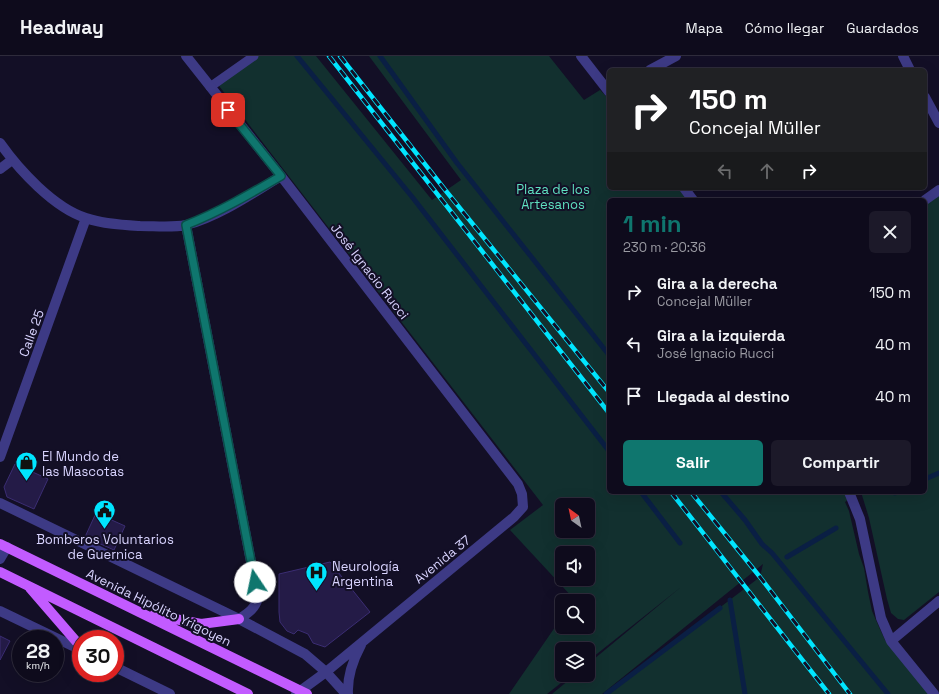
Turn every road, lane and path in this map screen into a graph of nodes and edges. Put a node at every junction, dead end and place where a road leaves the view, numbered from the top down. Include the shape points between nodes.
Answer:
1 (186, 56) edge
2 (254, 56) edge
3 (581, 56) edge
4 (676, 56) edge
5 (903, 56) edge
6 (654, 68) edge
7 (909, 68) edge
8 (210, 87) junction
9 (607, 88) edge
10 (927, 101) edge
11 (939, 123) edge
12 (0, 143) edge
13 (12, 160) junction
14 (0, 169) edge
15 (281, 176) junction
16 (686, 190) edge
17 (939, 190) edge
18 (692, 198) edge
19 (927, 199) edge
20 (86, 218) junction
21 (186, 225) junction
22 (0, 458) edge
23 (850, 494) edge
24 (0, 503) edge
25 (523, 507) joint
26 (3, 545) edge
27 (0, 559) edge
28 (0, 572) edge
29 (26, 584) junction
30 (939, 601) edge
31 (136, 610) junction
32 (0, 611) edge
33 (239, 619) junction
34 (72, 638) edge
35 (363, 641) junction
36 (892, 641) junction
37 (72, 644) edge
38 (124, 671) edge
39 (326, 672) junction
40 (301, 693) edge
41 (170, 694) edge
42 (248, 694) edge
43 (347, 694) edge
44 (934, 694) edge

1 - 8 street, José Ignacio Rucci
2 - 8 lane
3 - 9 street
4 - 6 street
5 - 7 street
8 - 15 street, José Ignacio Rucci
10 - 11 street
12 - 13 street
13 - 14 street
13 - 20 street via 52,199
15 - 21 street via 230,206
15 - 25 street, José Ignacio Rucci via 518,484
16 - 18 street
17 - 19 street
20 - 21 street via 130,225
20 - 22 street, Calle 25
21 - 33 street via 258,598 252,611
23 - 36 street via 860,519 881,618
24 - 33 street, Avenida Hipólito Yrigoyen
25 - 35 street, Avenida 37
26 - 27 street
26 - 31 main road, Avenida Hipólito Yrigoyen
28 - 29 main road
29 - 34 main road
29 - 42 main road
30 - 36 street
31 - 33 main road via 201,624
31 - 40 main road, Avenida Hipólito Yrigoyen
32 - 37 street
33 - 39 street, Avenida Hipólito Yrigoyen via 305,654
35 - 39 street, Avenida 37
35 - 43 street via 350,671
36 - 44 street
38 - 41 street
39 - 40 street, Avenida 37
39 - 43 street, Avenida Hipólito Yrigoyen

